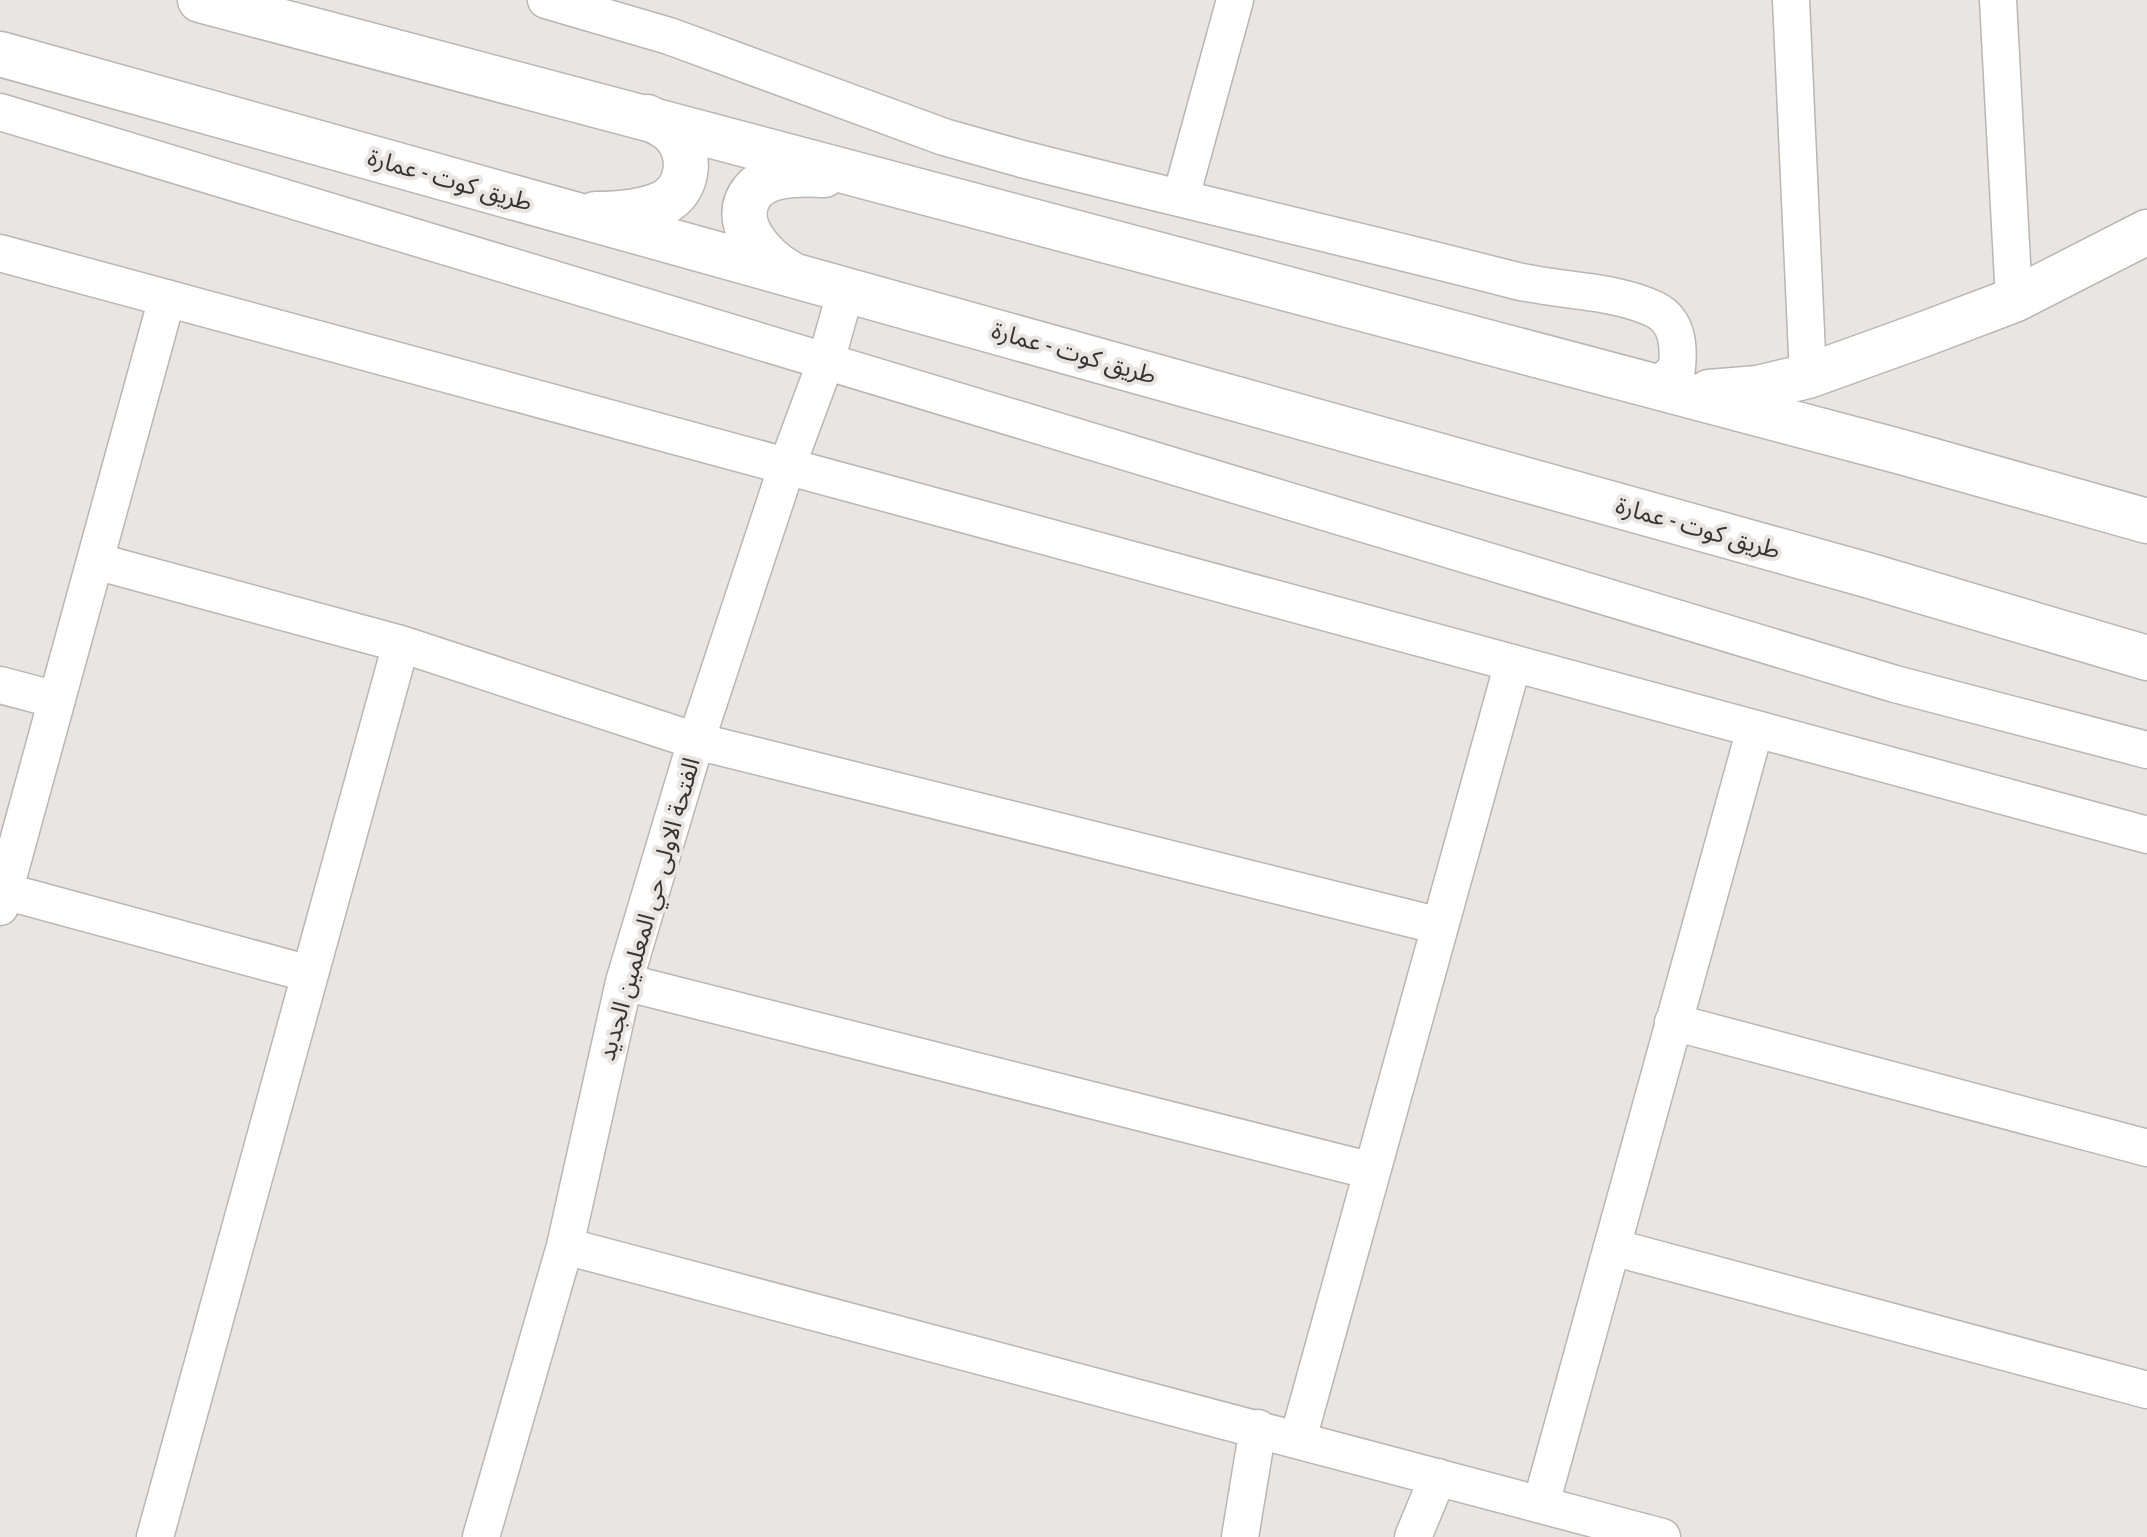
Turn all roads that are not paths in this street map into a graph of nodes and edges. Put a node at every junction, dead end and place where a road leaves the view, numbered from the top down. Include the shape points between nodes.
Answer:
1 (200, 0) edge
2 (546, 0) edge
3 (1235, 0) edge
4 (1791, 0) edge
5 (1998, 0) edge
6 (0, 54) edge
7 (0, 112) edge
8 (647, 117) junction
9 (917, 190) junction
10 (1181, 197) junction
11 (553, 209) junction
12 (2147, 232) edge
13 (0, 253) edge
14 (790, 273) junction
15 (846, 290) junction
16 (167, 298) junction
17 (2014, 300) junction
18 (826, 361) junction
19 (1808, 376) junction
20 (1668, 391) junction
21 (787, 466) junction
22 (2147, 521) edge
23 (95, 561) junction
24 (401, 644) junction
25 (2147, 658) edge
26 (1513, 663) junction
27 (0, 685) edge
28 (57, 700) junction
29 (1755, 729) junction
30 (696, 741) junction
31 (2147, 750) edge
32 (2147, 835) edge
33 (2, 899) edge
34 (1440, 926) junction
35 (310, 974) junction
36 (624, 982) junction
37 (1673, 1022) junction
38 (2147, 1148) edge
39 (1372, 1171) junction
40 (565, 1246) junction
41 (1612, 1247) junction
42 (2147, 1390) edge
43 (1258, 1428) junction
44 (1298, 1439) junction
45 (1438, 1477) junction
46 (1541, 1504) junction
47 (155, 1537) edge
48 (481, 1537) edge
49 (1240, 1537) edge
50 (1413, 1537) edge
51 (1662, 1537) edge

1 - 8 main road
2 - 10 street via 669,36 944,137
3 - 10 street
4 - 19 street
5 - 17 street
6 - 11 main road, طريق كوت - عمارة
7 - 18 street
8 - 9 main road
8 - 11 main road via 673,133 682,146 685,176 678,192 635,210 582,214
9 - 14 main road via 821,175 765,182 753,191 745,219 750,236 773,264
9 - 20 main road
10 - 20 street via 1658,311 1672,324 1677,339 1677,368
11 - 14 main road, طريق كوت - عمارة
12 - 17 main road
13 - 16 street
14 - 15 main road, طريق كوت - عمارة
15 - 18 street, الفتحة الاولى حي المعلمين الجديد
15 - 25 main road, طريق كوت - عمارة
16 - 21 street
16 - 23 street
17 - 19 main road
18 - 21 street, الفتحة الاولى حي المعلمين الجديد
18 - 31 street via 1895,684
19 - 20 main road via 1758,388
20 - 22 main road
21 - 26 street
21 - 30 street, الفتحة الاولى حي المعلمين الجديد
23 - 24 street
23 - 28 street
24 - 30 street
24 - 35 street
26 - 29 street
26 - 34 street
27 - 28 street
28 - 33 street
29 - 32 street
29 - 37 street
30 - 34 street
30 - 36 street, الفتحة الاولى حي المعلمين الجديد
33 - 35 street
34 - 39 street
35 - 47 street
36 - 39 street
36 - 40 street, الفتحة الاولى حي المعلمين الجديد
37 - 38 street
37 - 41 street
39 - 44 street
40 - 43 street
40 - 48 street, الفتحة الاولى حي المعلمين الجديد
41 - 42 street
41 - 46 street
43 - 44 street
43 - 49 street
44 - 45 street
45 - 46 street
45 - 50 street
46 - 51 street

